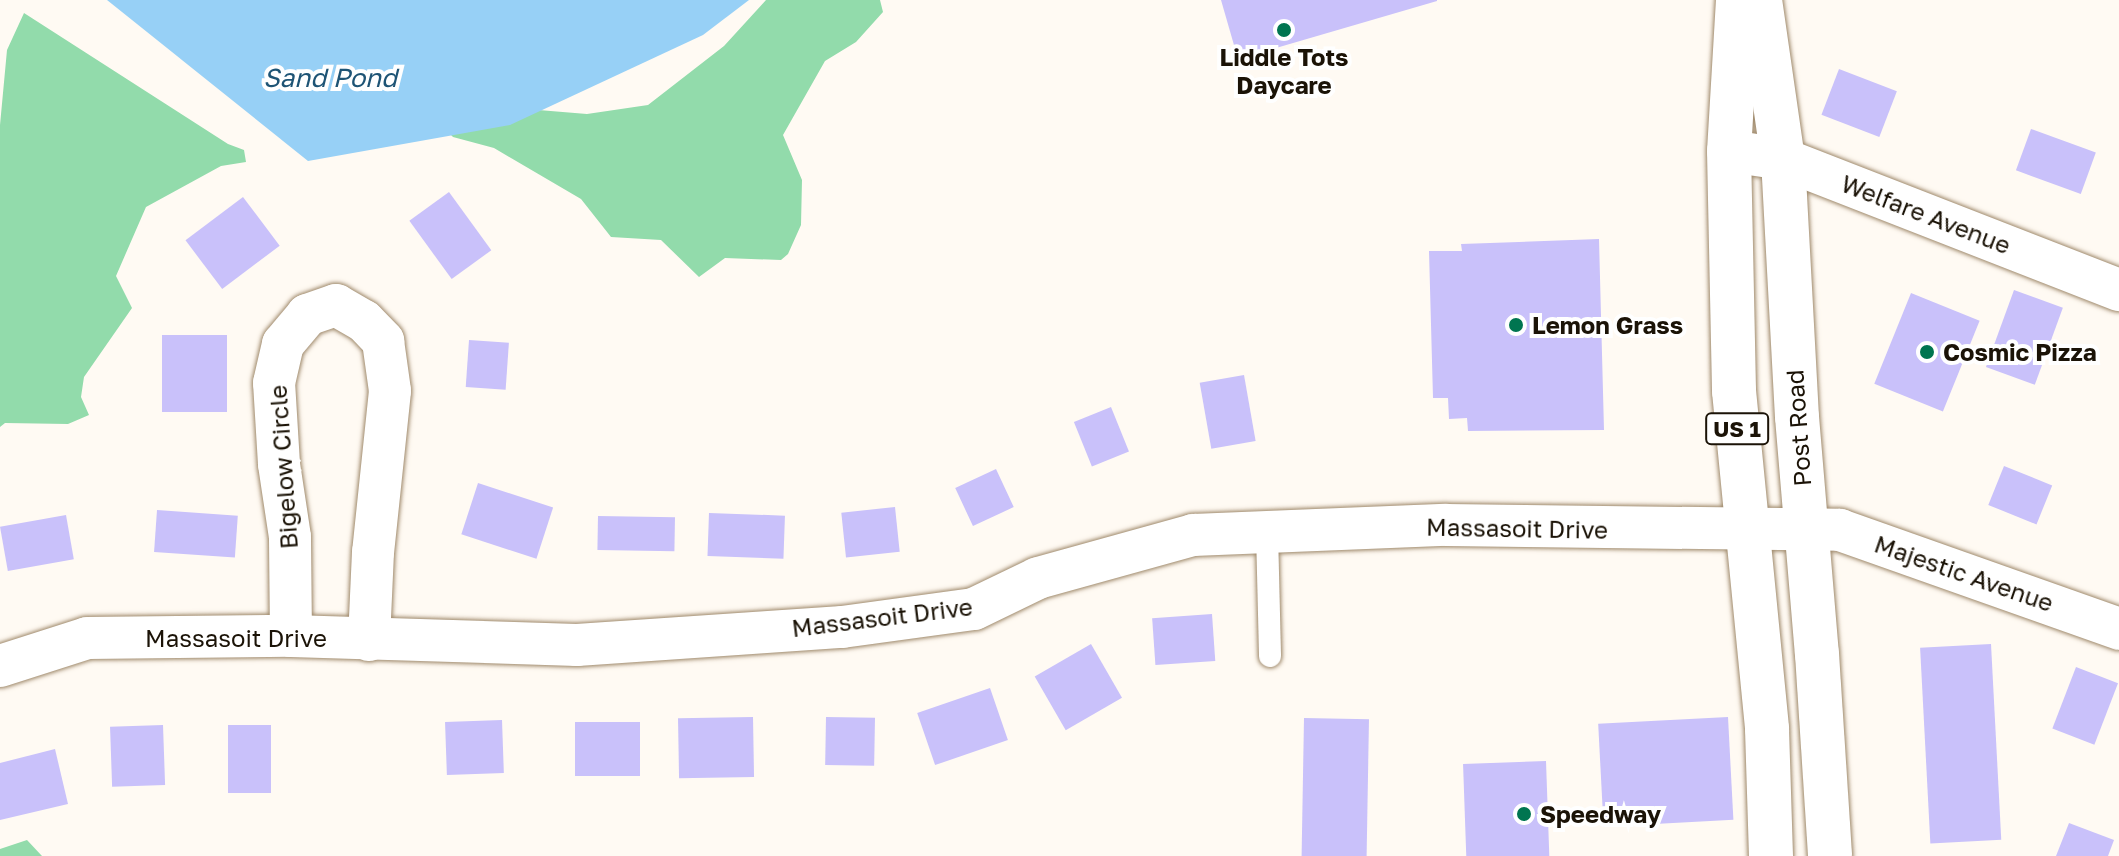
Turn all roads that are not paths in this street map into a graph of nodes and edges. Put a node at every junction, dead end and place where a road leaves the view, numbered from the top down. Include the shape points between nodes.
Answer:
1 (1738, 0) edge
2 (1760, 0) edge
3 (1729, 151) junction
4 (1783, 159) junction
5 (2119, 290) edge
6 (1806, 528) junction
7 (1748, 529) junction
8 (1267, 532) junction
9 (2119, 629) edge
10 (291, 636) junction
11 (369, 640) junction
12 (1270, 656) dead end
13 (0, 666) edge
14 (1771, 856) edge
15 (1830, 856) edge

1 - 3 main road, US 1
2 - 4 main road, Post Road / US 1
3 - 4 street, Welfare Avenue
3 - 7 main road, US 1 via 1734,391
4 - 5 street, Welfare Avenue
4 - 6 main road, Post Road / US 1
6 - 7 street, Massasoit Drive
6 - 9 street, Majestic Avenue via 1840,530
6 - 15 main road, Post Road / US 1
7 - 8 street, Massasoit Drive via 1446,525
7 - 14 main road, US 1 via 1767,729
8 - 11 street, Massasoit Drive via 1193,535 1038,578 974,609 842,627 577,645
8 - 12 lane
10 - 11 street, Massasoit Drive
10 - 11 street, Bigelow Circle via 290,537 274,383 283,344 307,315 336,305 364,321 383,341 390,391
10 - 13 street, Massasoit Drive via 87,638

